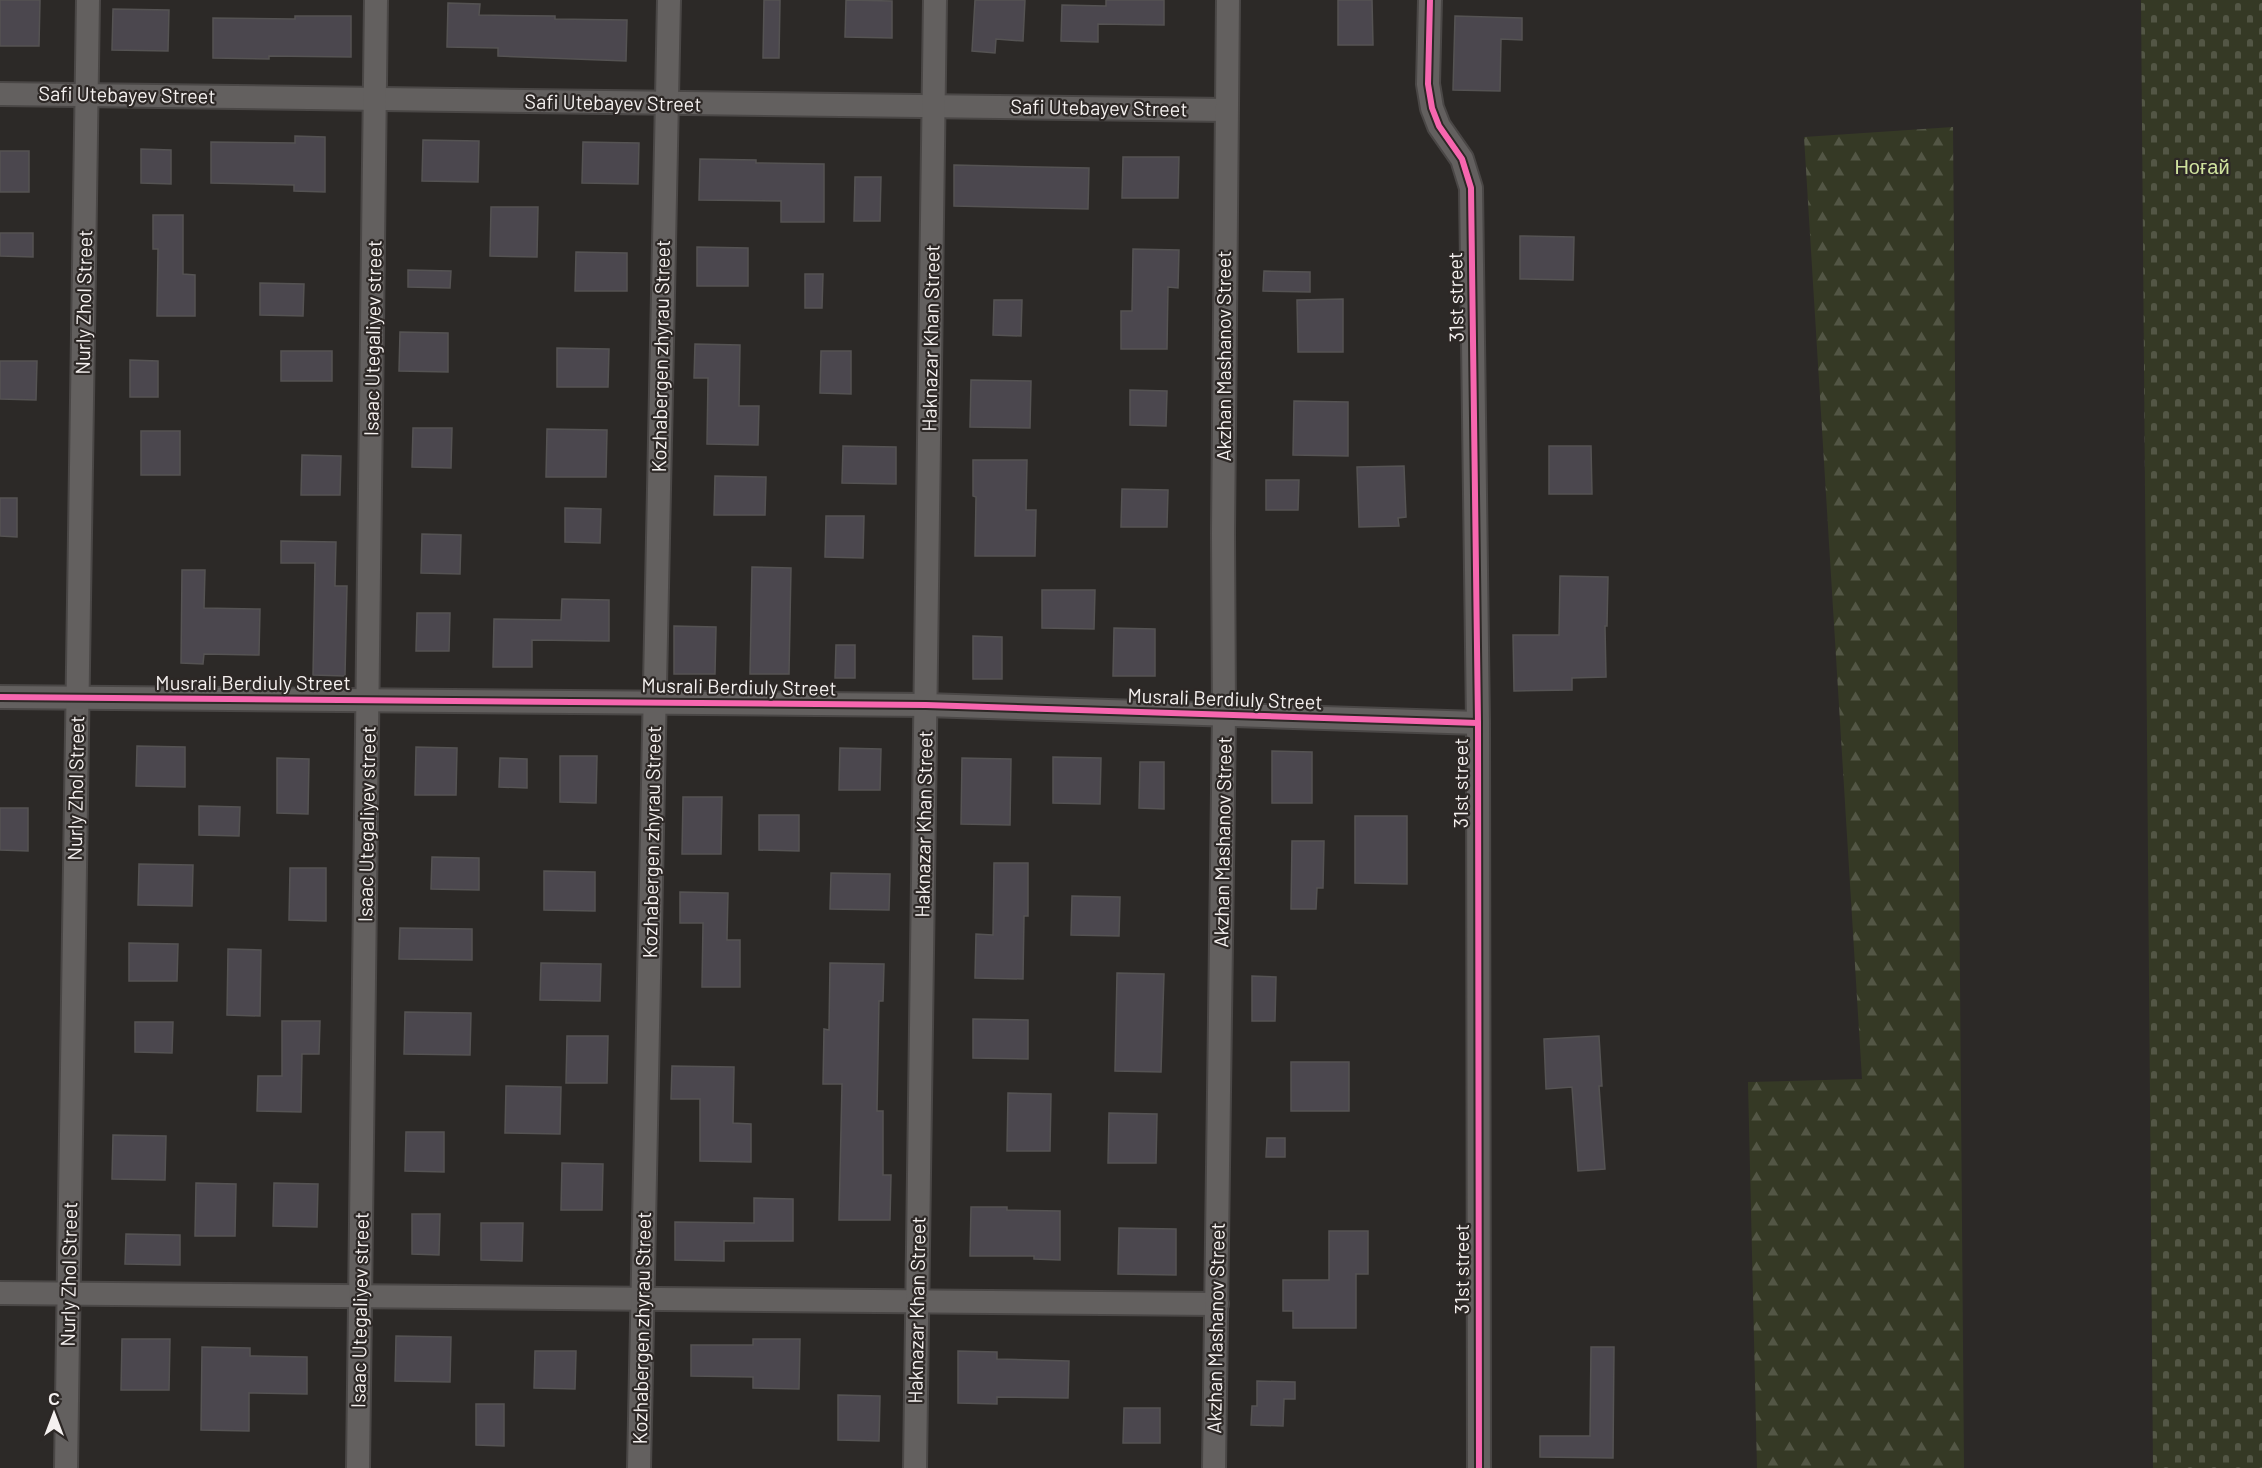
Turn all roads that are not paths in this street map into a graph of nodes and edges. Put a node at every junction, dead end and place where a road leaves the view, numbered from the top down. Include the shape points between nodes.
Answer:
1 (88, 0) edge
2 (376, 0) edge
3 (669, 0) edge
4 (935, 0) edge
5 (1228, 0) edge
6 (1430, 0) edge
7 (0, 94) edge
8 (87, 95) junction
9 (377, 99) junction
10 (667, 104) junction
11 (934, 107) junction
12 (1226, 110) junction
13 (0, 697) edge
14 (78, 698) junction
15 (368, 700) junction
16 (654, 703) junction
17 (926, 705) junction
18 (1224, 716) junction
19 (1478, 723) junction
20 (0, 1293) edge
21 (69, 1293) junction
22 (360, 1296) junction
23 (642, 1299) junction
24 (917, 1301) junction
25 (1217, 1304) junction
26 (66, 1468) edge
27 (358, 1468) edge
28 (639, 1468) edge
29 (915, 1468) edge
30 (1214, 1468) edge
31 (1479, 1468) edge

1 - 8 street, Nurly Zhol Street
2 - 9 street, Isaac Utegaliyev street
3 - 10 street, Kozhabergen zhyrau Street
4 - 11 street, Haknazar Khan Street
5 - 12 street, Akzhan Mashanov Street
6 - 19 street, 31st street via 1428,84 1432,108 1462,159 1471,188
7 - 8 street, Safi Utebayev Street
8 - 9 street, Safi Utebayev Street
8 - 14 street, Nurly Zhol Street
9 - 10 street, Safi Utebayev Street
9 - 15 street, Isaac Utegaliyev street
10 - 11 street, Safi Utebayev Street
10 - 16 street, Kozhabergen zhyrau Street
11 - 12 street, Safi Utebayev Street
11 - 17 street, Haknazar Khan Street
12 - 18 street, Akzhan Mashanov Street
13 - 14 street, Musrali Berdiuly Street
14 - 15 street, Musrali Berdiuly Street
14 - 21 street, Nurly Zhol Street
15 - 16 street, Musrali Berdiuly Street
15 - 22 street, Isaac Utegaliyev street
16 - 17 street, Musrali Berdiuly Street
16 - 23 street, Kozhabergen zhyrau Street
17 - 18 street, Musrali Berdiuly Street
17 - 24 street, Haknazar Khan Street
18 - 19 street, Musrali Berdiuly Street
18 - 25 street, Akzhan Mashanov Street
19 - 31 street, 31st street
20 - 21 street
21 - 22 street
21 - 26 street, Nurly Zhol Street
22 - 23 street
22 - 27 street, Isaac Utegaliyev street
23 - 24 street
23 - 28 street, Kozhabergen zhyrau Street
24 - 25 street
24 - 29 street, Haknazar Khan Street
25 - 30 street, Akzhan Mashanov Street

